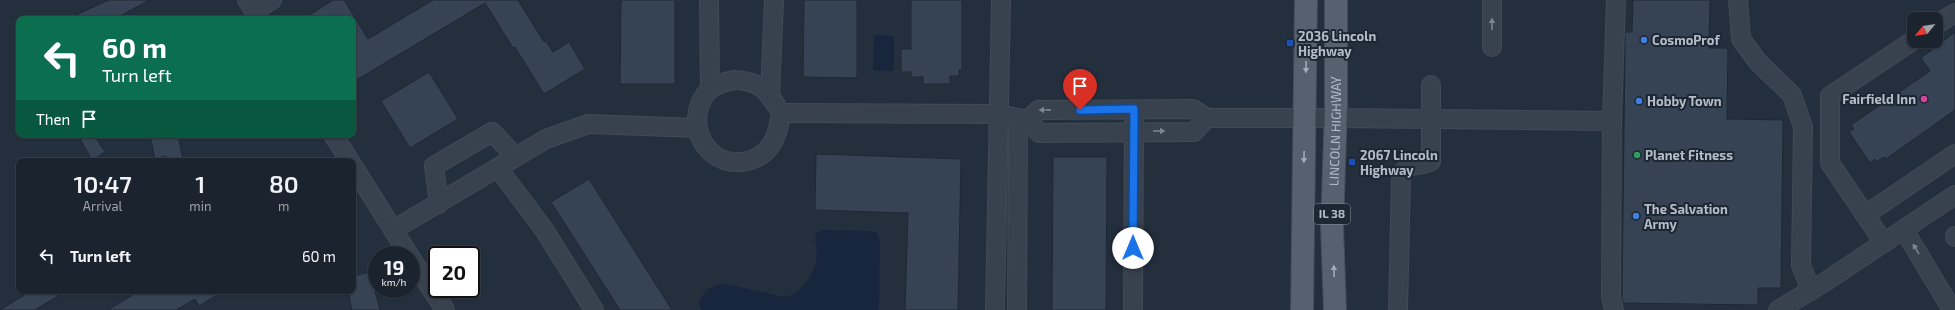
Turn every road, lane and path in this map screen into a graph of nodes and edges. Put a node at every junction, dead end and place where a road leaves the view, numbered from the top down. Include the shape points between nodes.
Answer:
1 (272, 0) edge
2 (709, 0) edge
3 (774, 0) edge
4 (1001, 0) edge
5 (1306, 0) edge
6 (1336, 0) edge
7 (1492, 0) edge
8 (1616, 0) edge
9 (1738, 0) edge
10 (253, 10) edge
11 (1955, 13) edge
12 (1943, 21) edge
13 (1907, 45) edge
14 (1492, 48) dead end
15 (1431, 86) dead end
16 (710, 90) junction
17 (770, 95) junction
18 (1134, 109) junction
19 (781, 113) junction
20 (998, 114) junction
21 (1207, 118) junction
22 (1305, 118) junction
23 (1335, 118) junction
24 (1023, 119) junction
25 (1431, 120) junction
26 (1612, 122) junction
27 (697, 128) junction
28 (1133, 131) junction
29 (335, 138) edge
30 (1955, 154) edge
31 (516, 157) junction
32 (348, 158) edge
33 (498, 168) junction
34 (356, 171) edge
35 (1955, 195) edge
36 (439, 204) junction
37 (1865, 215) junction
38 (393, 230) junction
39 (1904, 230) junction
40 (1884, 243) junction
41 (403, 246) edge
42 (420, 272) edge
43 (1811, 291) junction
44 (1781, 309) edge
45 (445, 310) edge
46 (594, 310) edge
47 (995, 310) edge
48 (1017, 310) edge
49 (1133, 310) edge
50 (1302, 310) edge
51 (1335, 310) edge
52 (1398, 310) edge
53 (1614, 310) edge
54 (1952, 310) edge

1 - 10 street
2 - 16 street
3 - 17 street
4 - 20 street
5 -> 22 main road, IL 38
6 - 23 main road, LINCOLN HIGHWAY / IL 38
14 -> 7 street
8 - 26 street
9 - 43 street via 1741,39 1758,62 1792,95 1803,127 1801,265
11 - 12 street
13 - 37 street via 1830,96 1830,163
15 - 25 street
16 - 17 street via 721,83 748,80
16 - 27 street via 701,101 697,114
17 - 19 street
18 - 21 street via 1193,109
18 -> 24 street via 1038,110
18 - 28 street
19 - 20 street
19 - 27 street via 777,134 771,146 761,155 748,161 722,159 710,151
20 - 24 street
20 - 47 street
21 - 22 street
28 -> 21 street via 1194,132
22 - 23 street
22 -> 50 main road, IL 38
23 - 25 street
51 -> 23 main road, LINCOLN HIGHWAY / IL 38 via 1332,227
24 - 28 street via 1039,133
24 - 48 street
25 - 26 street
25 - 52 street via 1431,161 1409,166 1401,178
26 - 53 street
27 - 31 street via 588,124 546,139
28 - 49 street
29 - 32 street
30 - 37 street
31 - 33 street
31 - 36 street via 492,132 434,166
33 - 36 street
33 - 46 street via 544,231
34 - 38 street
35 - 39 street
36 - 38 street
37 - 40 street
38 - 41 street
39 - 40 street
54 -> 39 street
40 - 43 street
42 - 45 street
43 - 44 street

